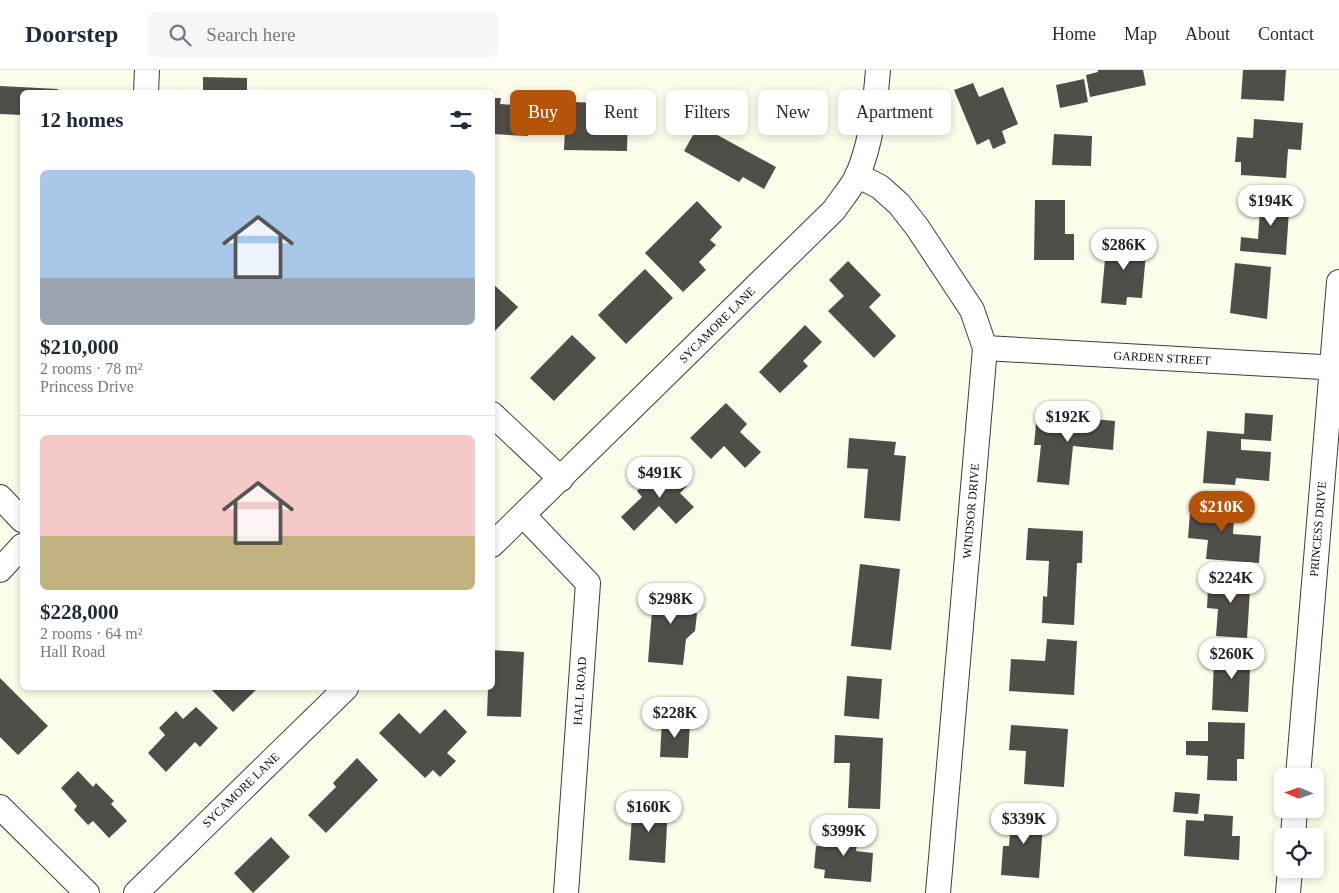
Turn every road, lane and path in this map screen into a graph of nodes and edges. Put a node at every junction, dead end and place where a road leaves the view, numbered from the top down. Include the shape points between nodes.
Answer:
1 (147, 70) edge
2 (878, 70) edge
3 (146, 90) edge
4 (858, 175) junction
5 (1339, 282) edge
6 (985, 348) junction
7 (1335, 367) edge
8 (495, 417) edge
9 (561, 479) junction
10 (0, 497) edge
11 (523, 515) junction
12 (20, 518) edge
13 (495, 542) edge
14 (20, 548) edge
15 (0, 570) edge
16 (344, 690) edge
17 (1299, 768) edge
18 (0, 807) edge
19 (1289, 878) edge
20 (87, 893) edge
21 (136, 893) edge
22 (566, 893) edge
23 (938, 893) edge
24 (1288, 893) edge

1 - 3 street
2 - 4 street, SYCAMORE LANE via 868,145
4 - 6 street, WINDSOR DRIVE via 880,187 917,227 972,310
4 - 9 street, SYCAMORE LANE via 834,210
5 - 7 street, PRINCESS DRIVE
6 - 7 street, GARDEN STREET
6 - 23 street, WINDSOR DRIVE
7 - 17 street, PRINCESS DRIVE
8 - 9 street
9 - 11 street, SYCAMORE LANE
10 - 12 street
11 - 13 street, SYCAMORE LANE
11 - 22 street, HALL ROAD via 588,583
14 - 15 street
16 - 21 street, SYCAMORE LANE
18 - 20 street
19 - 24 street

